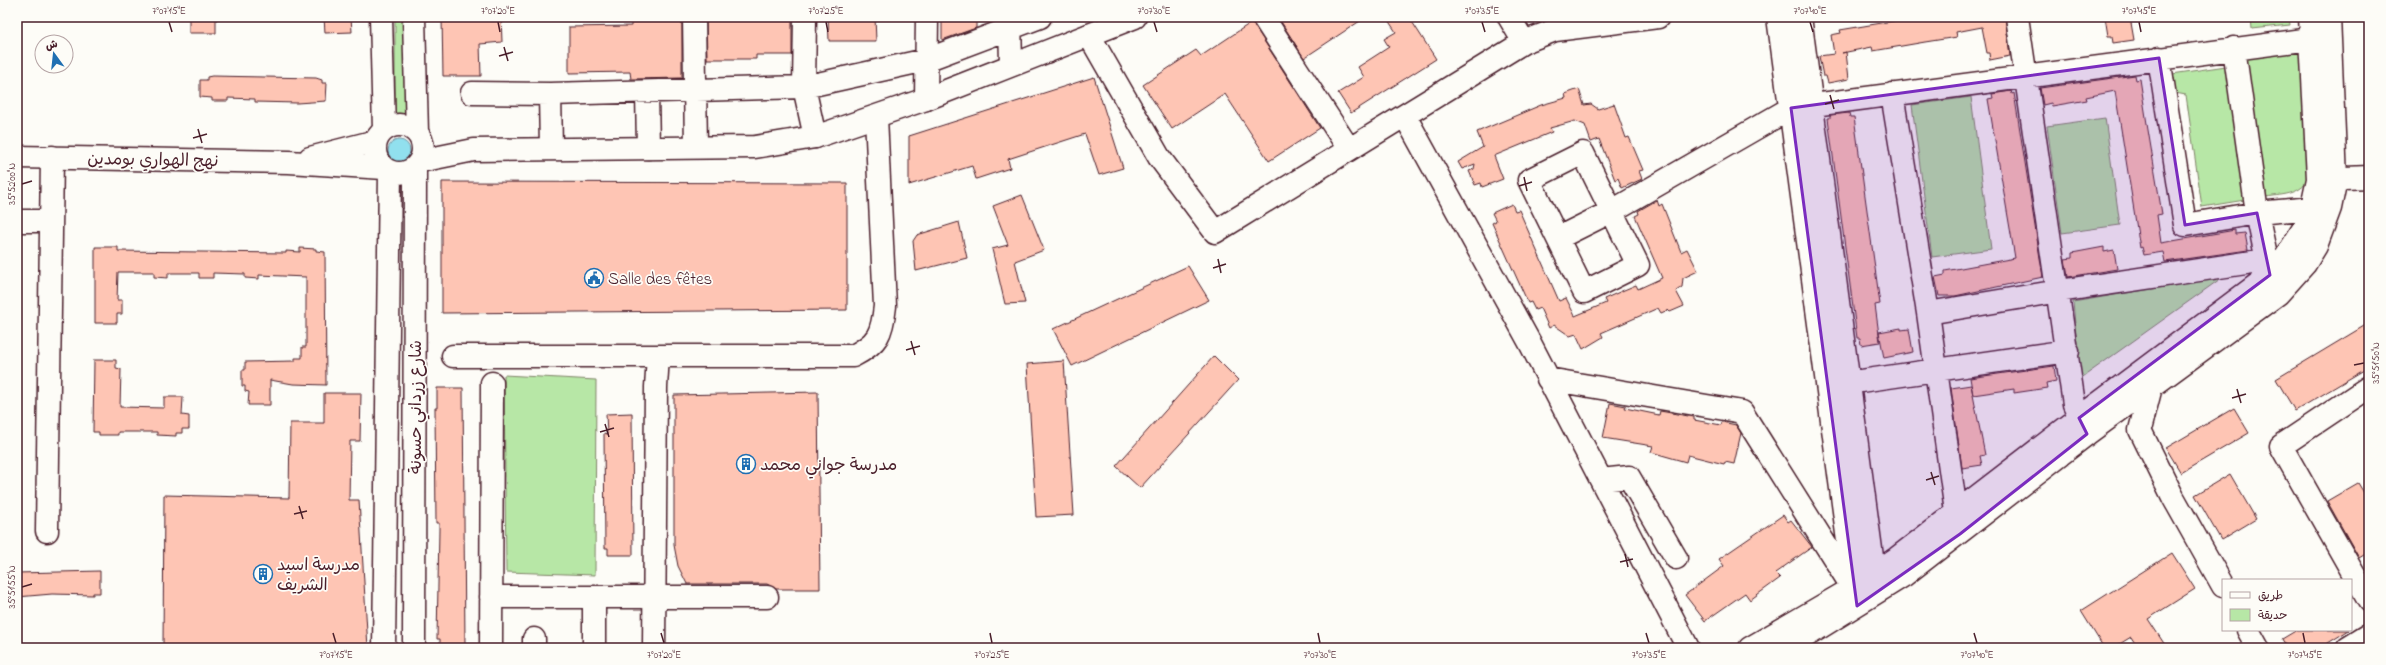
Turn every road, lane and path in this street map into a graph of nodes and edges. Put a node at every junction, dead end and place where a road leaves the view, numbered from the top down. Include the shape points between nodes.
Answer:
1 (381, 17) edge
2 (414, 17) edge
3 (694, 17) edge
4 (805, 17) edge
5 (927, 17) edge
6 (1040, 17) edge
7 (1135, 17) edge
8 (1263, 17) edge
9 (1509, 17) edge
10 (1658, 17) edge
11 (1778, 17) edge
12 (1800, 17) edge
13 (2017, 17) edge
14 (1010, 23) edge
15 (2320, 27) edge
16 (1089, 35) junction
17 (1524, 42) junction
18 (2234, 48) junction
19 (2159, 58) junction
20 (926, 60) junction
21 (1011, 66) junction
22 (2027, 76) junction
23 (804, 86) junction
24 (696, 90) junction
25 (647, 92) junction
26 (472, 93) dead end
27 (550, 94) junction
28 (1892, 94) junction
29 (926, 99) junction
30 (1802, 106) junction
31 (1405, 116) junction
32 (876, 117) junction
33 (380, 135) junction
34 (419, 136) junction
35 (815, 137) junction
36 (696, 147) junction
37 (551, 148) junction
38 (648, 148) junction
39 (1348, 149) junction
40 (474, 150) junction
41 (52, 157) junction
42 (17, 158) edge
43 (289, 162) junction
44 (418, 164) junction
45 (387, 170) junction
46 (2369, 177) edge
47 (2327, 179) junction
48 (2321, 208) junction
49 (1612, 211) junction
50 (2257, 213) junction
51 (17, 220) edge
52 (51, 221) junction
53 (1558, 238) junction
54 (2271, 276) junction
55 (2059, 291) junction
56 (1928, 313) junction
57 (2068, 351) junction
58 (453, 356) dead end
59 (658, 356) junction
60 (1935, 370) junction
61 (1548, 379) junction
62 (492, 383) dead end
63 (1837, 384) junction
64 (2151, 387) junction
65 (2369, 387) edge
66 (2083, 426) junction
67 (1601, 480) junction
68 (1957, 524) junction
69 (47, 531) dead end
70 (1676, 558) dead end
71 (1876, 584) junction
72 (2222, 584) edge
73 (491, 597) junction
74 (594, 597) junction
75 (767, 597) dead end
76 (1855, 597) junction
77 (655, 598) junction
78 (2369, 601) edge
79 (2249, 631) edge
80 (2369, 635) edge
81 (384, 648) edge
82 (414, 648) edge
83 (491, 648) edge
84 (594, 648) edge
85 (654, 648) edge
86 (1688, 648) edge
87 (1750, 648) edge
88 (1787, 648) edge
89 (2258, 648) edge
90 (2348, 648) edge

1 - 33 street
2 - 34 street
3 - 24 street
4 - 23 street
5 - 20 street
6 - 14 street
7 - 16 street
8 - 39 street
9 - 17 street
10 - 17 street via 1555,30
11 - 30 street
12 - 30 street
13 - 22 street
14 - 20 street
14 - 21 street
15 - 18 street
15 - 47 street
16 - 21 street
16 - 39 street via 1159,157 1215,232
17 - 31 street
18 - 19 street
18 - 50 street
19 - 22 street
19 - 50 street via 2185,225
20 - 23 street
20 - 29 street
21 - 29 street
22 - 28 street
22 - 55 street
23 - 24 street
23 - 35 street
24 - 25 street
24 - 36 street
25 - 27 street
25 - 38 street
26 - 27 street
27 - 37 street
28 - 30 street
28 - 56 street
29 - 32 street
30 - 49 street
30 - 63 street
31 - 39 street
31 - 61 street
32 - 35 street
32 - 59 street via 885,306 879,334 870,347 853,356
33 - 34 street via 401,125
33 - 43 street
33 - 45 street via 376,156
34 - 40 street
34 - 44 street via 423,154
35 - 36 street via 755,147
36 - 38 street
37 - 38 street
37 - 40 street
40 - 44 street
41 - 42 street, نهج الهواري بومدين
41 - 43 street, نهج الهواري بومدين
41 - 52 street
43 - 45 street
44 - 45 street via 403,173
44 - 82 street, شارع زرداني حسونة
45 - 81 street, شارع زرداني حسونة
46 - 47 street
47 - 48 street
48 - 50 street
48 - 54 street via 2324,227 2312,252 2292,280
49 - 53 street
49 - 53 street via 1638,265 1584,292
49 - 53 street via 1583,154 1529,180
50 - 54 street
51 - 52 street
52 - 69 street
54 - 55 street
54 - 64 street
54 - 66 street
55 - 56 street
55 - 57 street
56 - 60 street
57 - 60 street
57 - 66 street via 2074,404
58 - 59 street
59 - 77 street
60 - 63 street
60 - 68 street
61 - 67 street
61 - 76 street via 1742,412
62 - 73 street
63 - 71 street
63 - 76 street
64 - 66 street
64 - 72 street via 2140,430 2173,497
65 - 78 street via 2281,446
66 - 68 street
67 - 70 street via 1629,477
67 - 86 street
68 - 71 street
71 - 76 street
73 - 74 street
73 - 83 street
74 - 77 street
74 - 84 street
75 - 77 street
76 - 87 street
76 - 88 street
77 - 85 street
79 - 89 street
80 - 90 street

